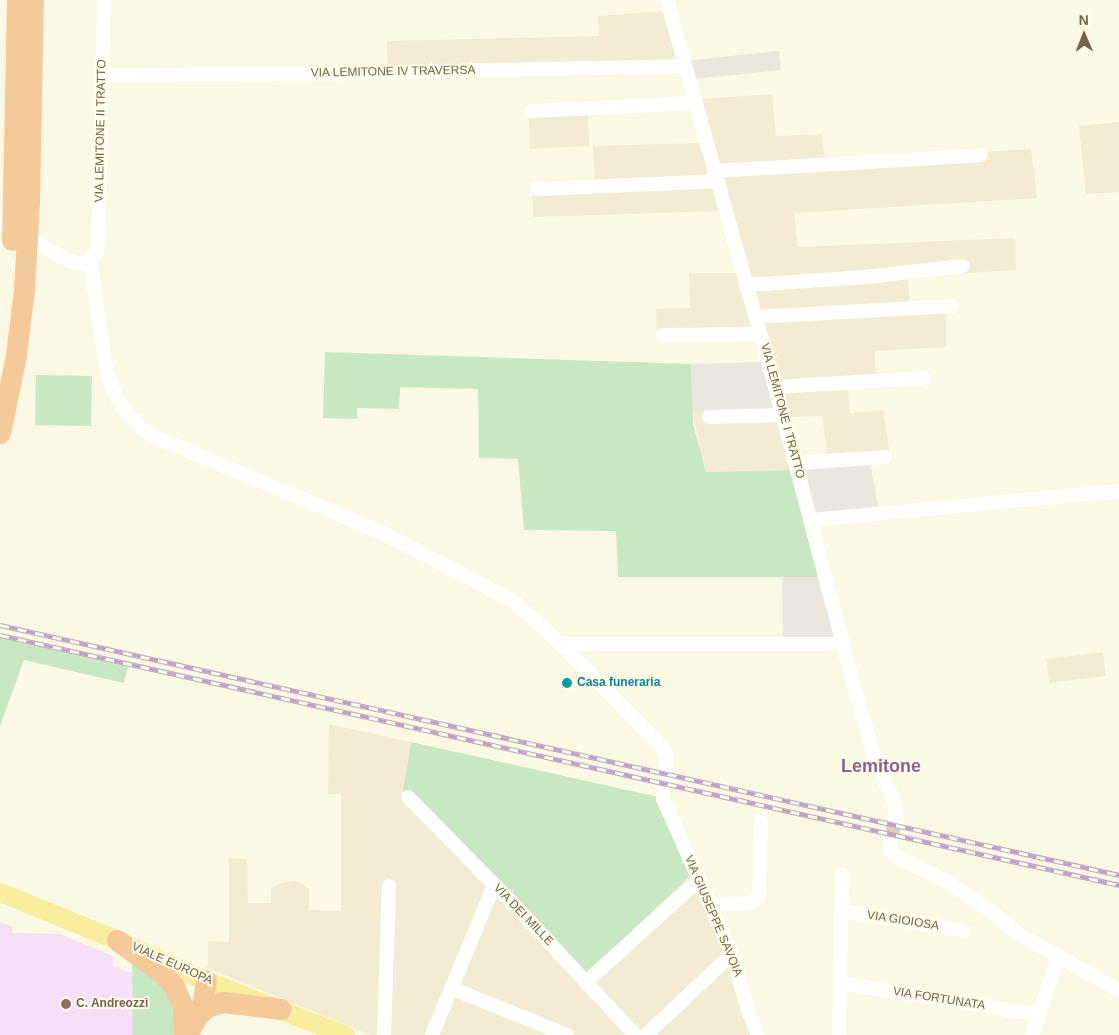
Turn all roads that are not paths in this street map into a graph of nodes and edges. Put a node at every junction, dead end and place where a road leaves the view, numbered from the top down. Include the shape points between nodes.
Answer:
1 (17, 0) edge
2 (34, 0) edge
3 (104, 0) edge
4 (667, 0) edge
5 (685, 66) junction
6 (102, 75) junction
7 (695, 103) junction
8 (532, 111) dead end
9 (981, 155) dead end
10 (715, 176) junction
11 (537, 189) dead end
12 (0, 222) edge
13 (90, 260) junction
14 (962, 266) dead end
15 (746, 285) junction
16 (952, 306) dead end
17 (755, 317) junction
18 (760, 334) junction
19 (663, 335) dead end
20 (0, 362) edge
21 (924, 378) dead end
22 (775, 387) junction
23 (783, 415) junction
24 (709, 417) dead end
25 (0, 433) edge
26 (885, 456) dead end
27 (796, 462) junction
28 (1119, 491) edge
29 (811, 520) junction
30 (561, 644) junction
31 (844, 644) junction
32 (408, 797) dead end
33 (761, 821) dead end
34 (894, 821) tunnel mouth
35 (891, 840) tunnel mouth
36 (842, 875) dead end
37 (700, 879) junction
38 (494, 885) junction
39 (389, 886) dead end
40 (0, 892) edge
41 (710, 904) junction
42 (841, 911) junction
43 (964, 931) dead end
44 (117, 940) junction
45 (732, 954) junction
46 (1058, 958) junction
47 (201, 978) junction
48 (586, 982) junction
49 (840, 983) junction
50 (451, 988) junction
51 (1119, 990) edge
52 (281, 1009) junction
53 (190, 1011) junction
54 (1039, 1015) junction
55 (185, 1035) edge
56 (345, 1035) edge
57 (384, 1035) edge
58 (432, 1035) edge
59 (567, 1035) edge
60 (635, 1035) edge
61 (646, 1035) edge
62 (758, 1035) edge
63 (839, 1035) edge
64 (1032, 1035) edge

1 - 20 highway via 11,270
2 - 25 highway via 24,289 16,355
3 - 6 street, VIA LEMITONE II TRATTO
4 - 5 street, VIA LEMITONE I TRATTO
5 - 6 street, VIA LEMITONE IV TRAVERSA
5 - 7 street, VIA LEMITONE I TRATTO
6 - 13 street, VIA LEMITONE II TRATTO via 99,218 96,252
7 - 8 street
7 - 10 street, VIA LEMITONE I TRATTO
9 - 10 street
10 - 11 street
10 - 15 street, VIA LEMITONE I TRATTO
12 - 13 street via 67,260 81,264
13 - 30 street via 106,368 123,408 139,426 151,435 381,532 513,601
14 - 15 street via 866,277
15 - 17 street, VIA LEMITONE I TRATTO
16 - 17 street
17 - 18 street, VIA LEMITONE I TRATTO
18 - 19 street
18 - 22 street, VIA LEMITONE I TRATTO
21 - 22 street
22 - 23 street, VIA LEMITONE I TRATTO
23 - 24 street
23 - 27 street, VIA LEMITONE I TRATTO
26 - 27 street
27 - 29 street, VIA LEMITONE I TRATTO
28 - 29 street
29 - 31 street, VIA LEMITONE I TRATTO
30 - 31 street
30 - 37 street, VIA GIUSEPPE SAVOIA via 662,747 667,756 663,799
31 - 34 street, VIA LEMITONE I TRATTO via 874,759 896,806
32 - 38 street, VIA DEI MILLE
33 - 41 street via 760,896 750,903
35 - 46 street via 889,846 893,855 946,881 1020,935
36 - 42 street
37 - 41 street, VIA GIUSEPPE SAVOIA
37 - 48 street
38 - 48 street, VIA DEI MILLE
38 - 50 street
39 - 57 street
40 - 44 main road, VIALE EUROPA
41 - 45 street, VIA GIUSEPPE SAVOIA
42 - 43 street, VIA GIOIOSA
42 - 49 street
44 - 47 main road, VIALE EUROPA
44 - 53 highway via 162,973
45 - 61 street
45 - 62 street, VIA GIUSEPPE SAVOIA
46 - 51 street
46 - 54 street
47 - 52 main road, VIALE EUROPA
47 - 53 highway via 203,1001
48 - 60 street, VIA DEI MILLE
49 - 54 street, VIA FORTUNATA
49 - 63 street
50 - 58 street
50 - 59 street
52 - 53 highway via 223,1002
52 - 56 main road, VIALE EUROPA
53 - 55 highway
54 - 64 street

